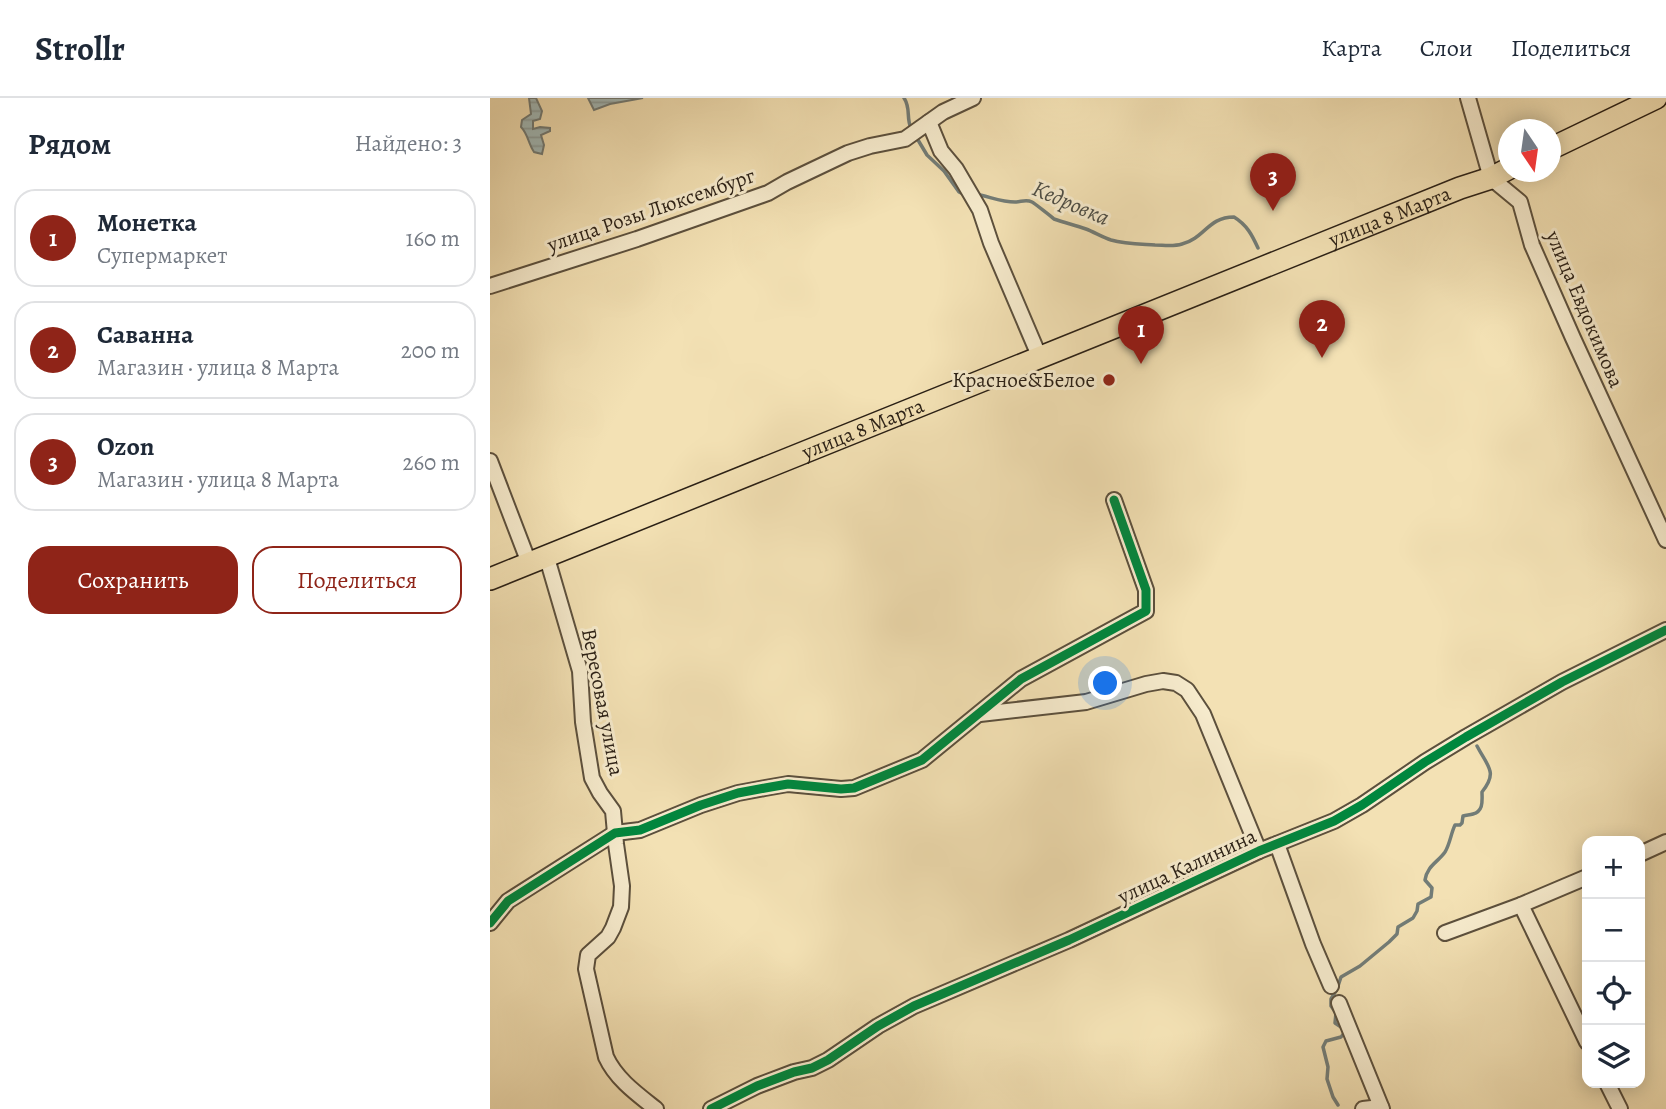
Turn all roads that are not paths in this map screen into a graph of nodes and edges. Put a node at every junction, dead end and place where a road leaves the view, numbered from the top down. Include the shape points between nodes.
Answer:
1 (974, 98) edge
2 (1468, 98) edge
3 (1656, 98) edge
4 (920, 129) junction
5 (1561, 144) edge
6 (1498, 169) edge
7 (1498, 175) edge
8 (1506, 182) edge
9 (490, 286) edge
10 (1040, 358) junction
11 (490, 461) edge
12 (1114, 500) dead end
13 (1666, 540) edge
14 (538, 560) junction
15 (490, 579) edge
16 (1666, 630) edge
17 (980, 714) junction
18 (615, 833) junction
19 (1666, 842) edge
20 (1276, 844) junction
21 (1259, 851) junction
22 (1645, 852) edge
23 (1582, 879) edge
24 (1521, 905) junction
25 (490, 923) edge
26 (1445, 933) dead end
27 (1331, 986) dead end
28 (1339, 1003) dead end
29 (1582, 1032) edge
30 (1610, 1088) edge
31 (1381, 1108) edge
32 (656, 1109) edge
33 (711, 1109) edge
34 (1363, 1109) edge
35 (1620, 1109) edge

1 - 4 street, улица Розы Люксембург
2 - 6 street
3 - 5 main road
4 - 9 street, улица Розы Люксембург via 899,141 848,153 748,201
4 - 10 street via 956,169 980,210
7 - 10 main road, улица 8 Марта
8 - 13 street, улица Евдокимова via 1520,202 1537,256
10 - 14 main road, улица 8 Марта
11 - 14 street, Вересовая улица
12 - 17 street via 1146,590 1146,611 1021,680
14 - 15 main road, улица 8 Марта
14 - 18 street, Вересовая улица via 580,671 592,778 614,811
16 - 20 street, улица Калинина via 1466,737 1334,821
17 - 18 street via 922,760 853,788 788,784 738,793 639,830
17 - 21 street via 1086,702 1146,684 1176,683 1203,714
18 - 25 street via 508,901
18 - 32 street, Вересовая улица via 621,907 608,937 587,955 586,969 610,1065
19 - 22 street
20 - 21 street, улица Калинина
20 - 27 street
21 - 33 street, улица Калинина via 914,1006 828,1060
23 - 24 street
24 - 26 street
24 - 29 street
28 - 31 street
30 - 35 street
31 - 34 street

